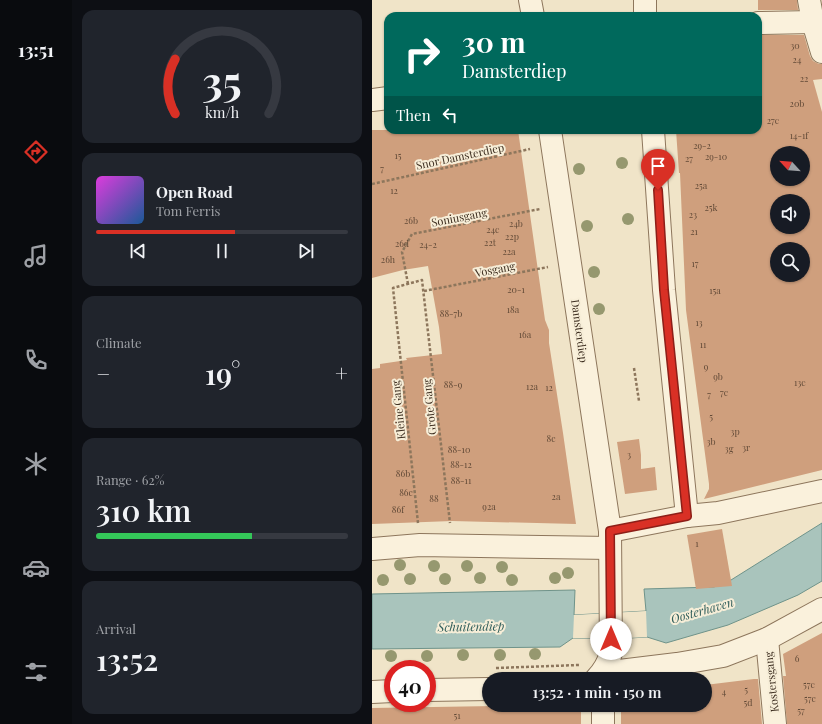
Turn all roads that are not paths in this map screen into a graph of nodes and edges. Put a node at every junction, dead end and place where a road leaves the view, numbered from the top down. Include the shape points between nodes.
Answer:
1 (530, 0) edge
2 (645, 0) edge
3 (808, 0) edge
4 (532, 12) edge
5 (645, 12) edge
6 (813, 22) junction
7 (762, 23) edge
8 (822, 52) edge
9 (384, 98) edge
10 (372, 100) edge
11 (653, 134) edge
12 (551, 137) edge
13 (822, 491) edge
14 (687, 516) junction
15 (610, 540) junction
16 (372, 549) edge
17 (822, 609) edge
18 (767, 639) junction
19 (604, 672) edge
20 (630, 672) edge
21 (482, 689) edge
22 (436, 690) edge
23 (384, 691) edge
24 (372, 692) edge
25 (603, 712) edge
26 (603, 724) edge
27 (775, 724) edge

1 - 4 street
2 - 5 street
3 - 6 street
6 - 7 street
6 - 8 street
9 - 10 street
11 - 14 street via 664,290
12 - 15 street, Damsterdiep
13 - 14 street via 718,513
14 - 15 street
15 - 16 street
15 - 19 street, Damsterdiep via 611,654
17 - 18 street
18 - 20 street via 723,656
18 - 27 street, Kostersgang
21 - 22 street
23 - 24 street
25 - 26 street

